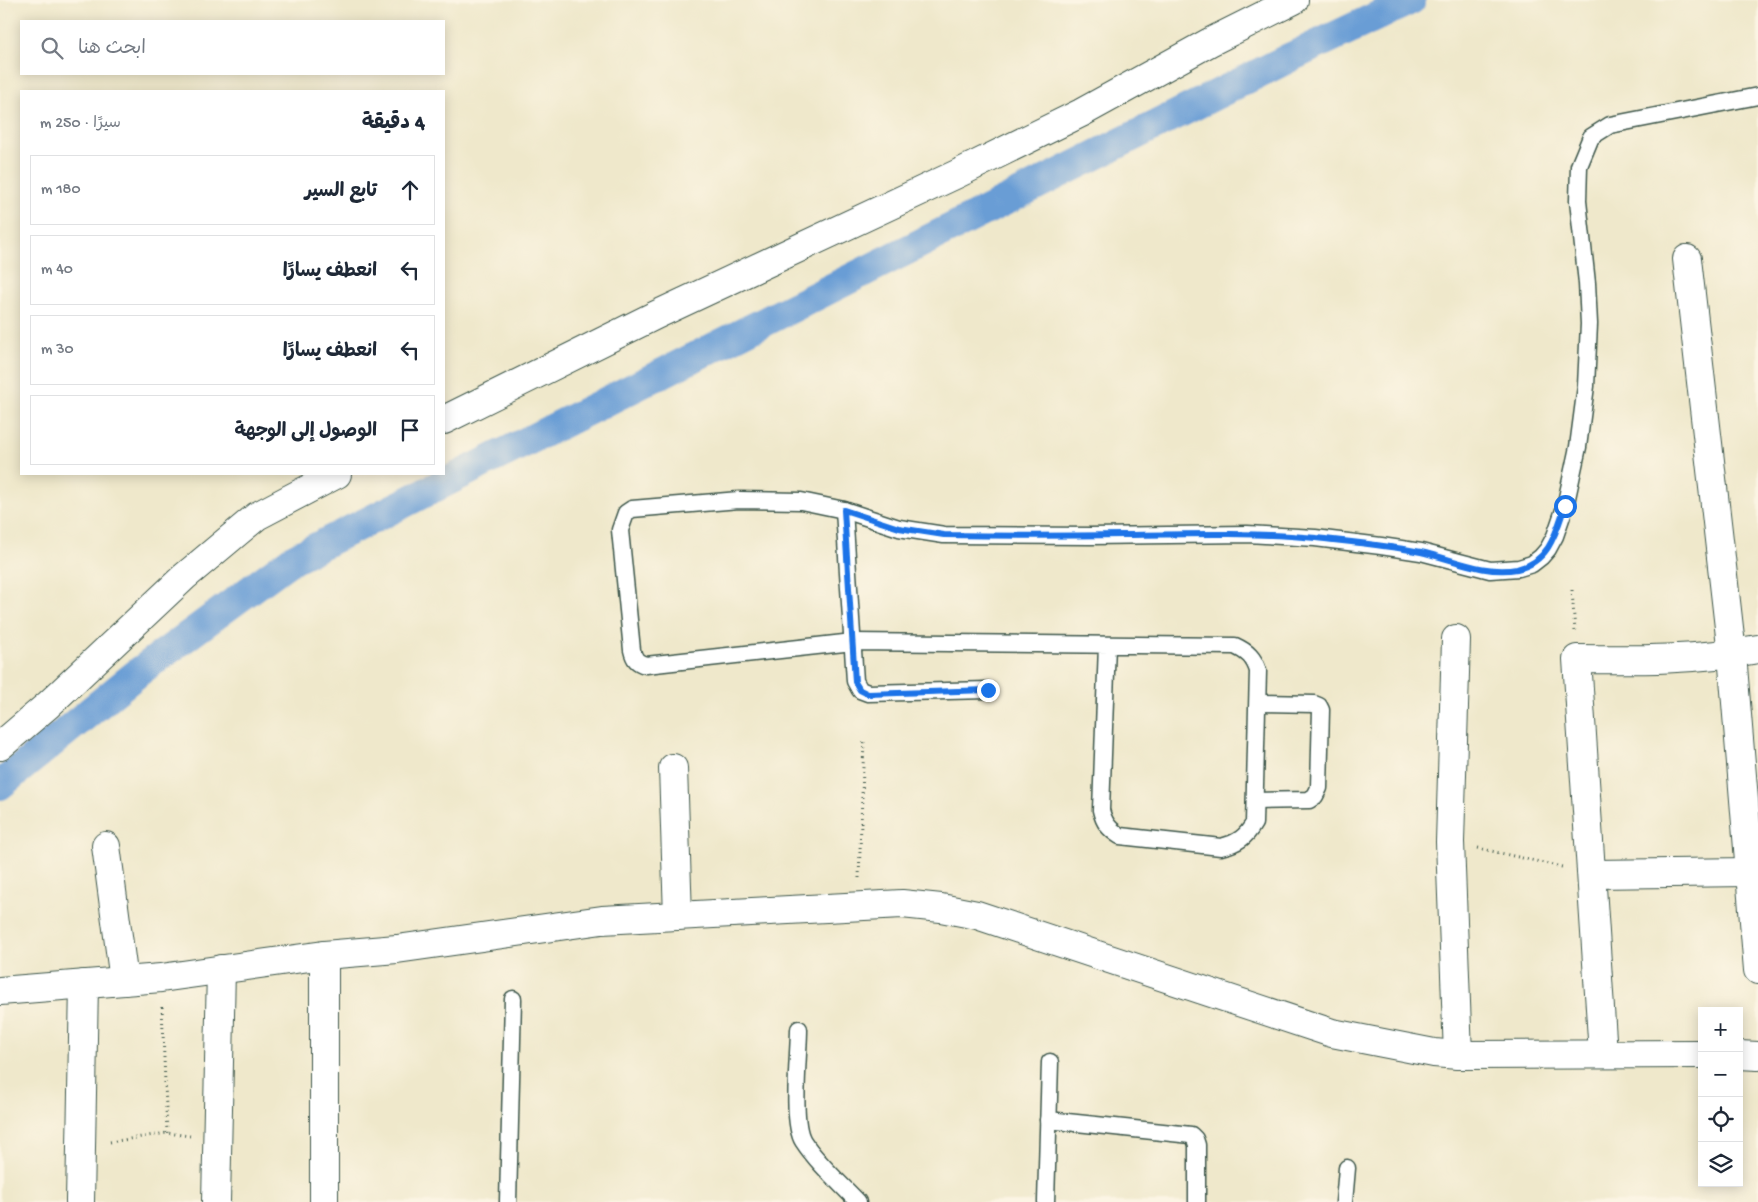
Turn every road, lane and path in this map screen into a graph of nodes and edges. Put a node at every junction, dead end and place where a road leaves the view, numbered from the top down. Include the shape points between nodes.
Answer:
1 (1294, 0) edge
2 (1758, 96) edge
3 (1687, 259) dead end
4 (445, 420) edge
5 (335, 475) edge
6 (844, 510) junction
7 (1572, 590) dead end
8 (1456, 638) dead end
9 (853, 642) junction
10 (1107, 645) junction
11 (1745, 652) edge
12 (1577, 659) junction
13 (988, 690) dead end
14 (1258, 702) junction
15 (864, 742) dead end
16 (0, 746) edge
17 (672, 768) dead end
18 (1255, 801) junction
19 (1450, 842) junction
20 (106, 846) dead end
21 (1750, 872) junction
22 (1592, 874) junction
23 (858, 906) junction
24 (678, 916) junction
25 (324, 955) junction
26 (221, 969) junction
27 (1758, 970) edge
28 (160, 978) junction
29 (124, 981) junction
30 (84, 984) junction
31 (0, 991) edge
32 (513, 999) dead end
33 (799, 1030) dead end
34 (1603, 1054) junction
35 (1698, 1054) edge
36 (1458, 1055) junction
37 (1743, 1055) edge
38 (1758, 1056) edge
39 (1050, 1062) dead end
40 (1048, 1120) junction
41 (81, 1146) junction
42 (1347, 1168) dead end
43 (80, 1202) edge
44 (216, 1202) edge
45 (324, 1202) edge
46 (508, 1202) edge
47 (858, 1202) edge
48 (1046, 1202) edge
49 (1197, 1202) edge
50 (1344, 1202) edge

1 - 4 street via 1081,113
2 - 6 lane via 1610,125 1591,137 1579,166 1578,201 1589,324 1586,386 1578,447 1555,536 1548,549 1532,564 1490,570 1421,552 1381,546 1247,534 944,535 899,528
3 - 11 street
5 - 16 street via 257,516 184,577 48,706
6 - 9 lane
6 - 9 lane via 800,501 771,500 640,508 626,513 620,530 632,650 640,664 646,666
7 - 12 path
8 - 19 street
9 - 10 lane
9 - 13 lane via 855,682 868,694
10 - 14 lane via 1236,646 1255,660
10 - 18 lane via 1101,810 1110,830 1120,836 1221,847 1235,844 1247,835 1254,823
11 - 12 street via 1657,660
11 - 21 street
12 - 22 street
14 - 18 lane
14 - 18 lane via 1319,706 1319,788 1309,800
15 - 23 path
17 - 24 street
19 - 22 path
19 - 36 street
20 - 29 street
21 - 22 street
21 - 27 street
22 - 34 street
23 - 24 street
23 - 36 street via 902,904 977,915 1332,1033
24 - 25 street via 602,920 397,949
25 - 26 street
25 - 45 street
26 - 28 street
26 - 44 street
28 - 29 street
28 - 41 path via 167,1133
29 - 30 street
30 - 31 street
30 - 41 street
32 - 46 lane
33 - 47 lane via 797,1116 802,1140
34 - 35 street
34 - 36 street
37 - 38 street
39 - 40 lane
40 - 48 lane
40 - 49 lane via 1191,1135 1197,1145
41 - 43 street
42 - 50 lane

